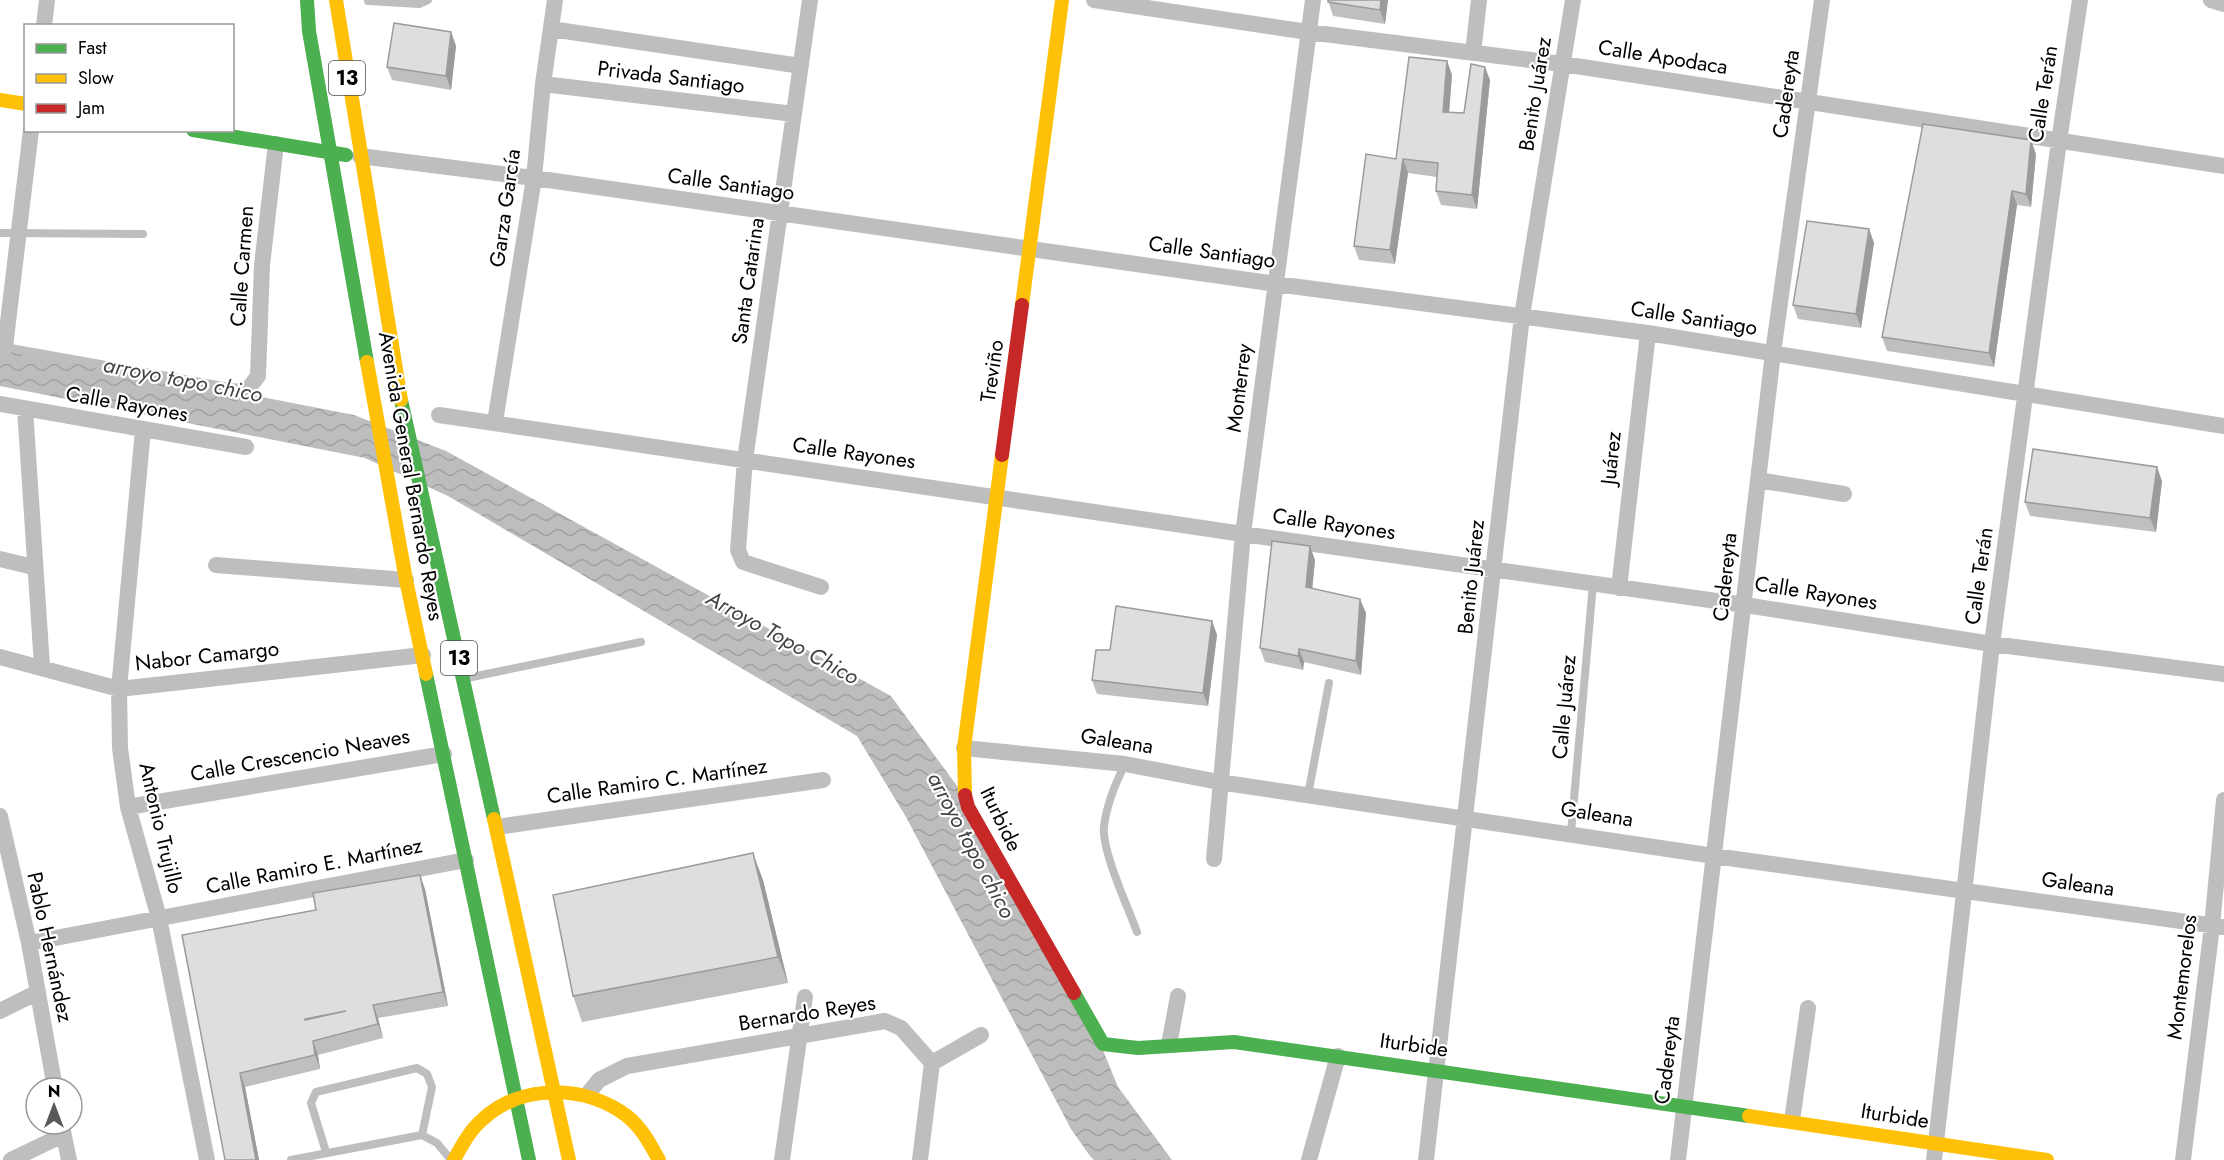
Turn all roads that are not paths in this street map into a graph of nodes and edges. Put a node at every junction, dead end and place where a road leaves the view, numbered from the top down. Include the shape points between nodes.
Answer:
1 (47, 0) edge
2 (307, 0) edge
3 (336, 0) edge
4 (428, 0) edge
5 (555, 0) edge
6 (810, 0) edge
7 (1062, 0) edge
8 (1094, 0) edge
9 (1313, 0) edge
10 (1479, 0) edge
11 (1573, 0) edge
12 (1822, 0) edge
13 (2080, 0) edge
14 (2211, 0) edge
15 (368, 2) dead end
16 (2224, 4) edge
17 (44, 24) edge
18 (551, 29) junction
19 (1308, 32) junction
20 (1473, 53) junction
21 (1563, 64) junction
22 (801, 66) junction
23 (543, 84) junction
24 (0, 100) edge
25 (1808, 102) junction
26 (24, 104) edge
27 (794, 114) junction
28 (31, 132) edge
29 (205, 132) edge
30 (2059, 141) junction
31 (276, 144) junction
32 (331, 153) junction
33 (360, 156) junction
34 (2224, 166) edge
35 (534, 178) junction
36 (780, 213) junction
37 (0, 233) edge
38 (143, 234) dead end
39 (17, 235) junction
40 (1030, 247) junction
41 (1275, 284) junction
42 (1522, 316) junction
43 (1648, 333) junction
44 (2, 346) edge
45 (1773, 353) junction
46 (249, 388) joint
47 (2026, 396) junction
48 (0, 404) edge
49 (25, 409) junction
50 (439, 415) dead end
51 (495, 422) junction
52 (2224, 426) edge
53 (143, 430) junction
54 (246, 447) dead end
55 (745, 460) junction
56 (1758, 480) junction
57 (1844, 494) dead end
58 (997, 497) junction
59 (1243, 534) junction
60 (0, 559) edge
61 (216, 565) dead end
62 (33, 567) junction
63 (1495, 569) junction
64 (406, 580) junction
65 (1593, 584) junction
66 (821, 586) dead end
67 (1620, 588) junction
68 (1745, 605) junction
69 (641, 642) dead end
70 (1992, 644) junction
71 (423, 655) junction
72 (0, 657) edge
73 (42, 666) junction
74 (2224, 674) edge
75 (464, 679) junction
76 (1329, 683) dead end
77 (119, 689) junction
78 (964, 747) junction
79 (444, 754) junction
80 (1125, 764) junction
81 (823, 780) dead end
82 (1219, 782) junction
83 (1308, 795) junction
84 (2224, 800) edge
85 (2224, 806) edge
86 (128, 807) junction
87 (0, 816) edge
88 (1466, 817) junction
89 (497, 827) junction
90 (1571, 832) junction
91 (4, 856) edge
92 (1714, 856) junction
93 (1214, 859) dead end
94 (466, 860) junction
95 (1964, 891) junction
96 (159, 918) junction
97 (2218, 926) edge
98 (1137, 932) dead end
99 (29, 943) junction
100 (38, 992) junction
101 (1178, 996) dead end
102 (805, 997) dead end
103 (1808, 1008) dead end
104 (0, 1011) edge
105 (981, 1035) dead end
106 (801, 1036) junction
107 (1169, 1045) junction
108 (1338, 1056) junction
109 (932, 1063) junction
110 (1436, 1069) junction
111 (53, 1076) edge
112 (554, 1091) junction
113 (587, 1095) junction
114 (517, 1098) junction
115 (1684, 1106) junction
116 (1792, 1121) junction
117 (422, 1135) junction
118 (52, 1136) edge
119 (63, 1136) edge
120 (326, 1152) junction
121 (1935, 1152) edge
122 (11, 1160) edge
123 (69, 1160) edge
124 (207, 1160) edge
125 (291, 1160) edge
126 (453, 1160) edge
127 (530, 1160) edge
128 (569, 1160) edge
129 (659, 1160) edge
130 (782, 1160) edge
131 (920, 1160) edge
132 (1309, 1160) edge
133 (1426, 1160) edge
134 (1678, 1160) edge
135 (2048, 1160) edge
136 (2183, 1160) edge

1 - 17 street
2 - 32 main road, Avenida General Bernardo Reyes / 13
3 - 33 main road, Avenida General Bernardo Reyes / 13
4 - 15 lane via 419,4
5 - 18 street, Garza García
6 - 22 street, Santa Catarina
7 - 40 main road, Treviño
8 - 19 street, Calle Apodaca
9 - 19 street, Monterrey
10 - 20 street
11 - 21 street, Benito Juárez
12 - 25 street, Cadereyta
13 - 30 street, Calle Terán
14 - 16 street
18 - 22 street
18 - 23 street, Garza García
19 - 20 street, Calle Apodaca
19 - 41 street, Monterrey
20 - 21 street, Calle Apodaca
21 - 25 street, Calle Apodaca
21 - 42 street, Benito Juárez
22 - 27 street, Santa Catarina
23 - 27 street, Privada Santiago
23 - 35 street, Garza García
24 - 26 main road
25 - 30 street, Calle Apodaca
25 - 45 street, Cadereyta
27 - 36 street, Santa Catarina
28 - 39 street
29 - 31 main road, Calle Santiago
30 - 34 street, Calle Apodaca
30 - 47 street, Calle Terán
31 - 32 main road, Calle Santiago
31 - 46 street, Calle Carmen via 262,265 258,376
32 - 33 main road, Calle Santiago
32 - 64 main road, Avenida General Bernardo Reyes / 13
33 - 35 street, Calle Santiago
33 - 75 main road, Avenida General Bernardo Reyes / 13 via 397,382
35 - 36 street, Calle Santiago
35 - 51 street, Garza García
36 - 40 street, Calle Santiago
36 - 55 street, Santa Catarina
37 - 39 lane
38 - 39 lane
39 - 44 street
40 - 41 street, Calle Santiago
40 - 58 main road, Treviño
41 - 42 street, Calle Santiago
41 - 59 street, Monterrey
42 - 43 street, Calle Santiago
42 - 63 street, Benito Juárez
43 - 45 street, Calle Santiago
43 - 67 street, Juárez
44 - 46 lane, Calle Rayones
45 - 47 street, Calle Santiago
45 - 56 street, Cadereyta
47 - 52 street, Calle Santiago
47 - 70 street, Calle Terán
48 - 49 street, Calle Rayones
49 - 53 street, Calle Rayones
49 - 62 street
50 - 51 street, Calle Rayones
51 - 55 street, Calle Rayones
53 - 54 street, Calle Rayones
53 - 77 street, Antonio Trujillo
55 - 58 street, Calle Rayones
55 - 66 street, Santa Catarina via 738,550 743,562
56 - 57 street
56 - 68 street, Cadereyta
58 - 59 street, Calle Rayones
58 - 78 main road, Treviño
59 - 63 street, Calle Rayones
59 - 82 street, Monterrey
60 - 62 street
61 - 64 street
62 - 73 street
63 - 65 street, Calle Rayones
63 - 88 street, Benito Juárez
64 - 71 main road, Avenida General Bernardo Reyes / 13
65 - 67 street, Calle Rayones
65 - 90 lane, Calle Juárez
67 - 68 street, Calle Rayones
68 - 70 street, Calle Rayones
68 - 92 street, Cadereyta
69 - 75 lane
70 - 74 street, Calle Rayones
70 - 95 street, Calle Terán
71 - 77 street, Nabor Camargo
71 - 79 main road, Avenida General Bernardo Reyes / 13
72 - 73 street, Nabor Camargo
73 - 77 street, Nabor Camargo
75 - 89 main road, Avenida General Bernardo Reyes / 13
76 - 83 lane
77 - 86 street, Antonio Trujillo via 120,748
78 - 80 street, Galeana
78 - 107 main road, Iturbide via 963,790 968,807 1091,1027 1103,1044 1110,1046
79 - 86 street, Calle Crescencio Neaves
79 - 94 main road, Avenida General Bernardo Reyes / 13
80 - 82 street, Galeana
80 - 98 lane via 1112,791 1104,828 1108,852
81 - 89 street, Calle Ramiro C. Martínez
82 - 83 street, Galeana
82 - 93 street, Monterrey
83 - 88 street, Galeana
84 - 85 street, Montemorelos
85 - 97 street, Montemorelos
86 - 96 street, Antonio Trujillo
87 - 91 street, Pablo Hernández
88 - 90 street, Galeana
88 - 110 street, Benito Juárez
89 - 112 main road, Avenida General Bernardo Reyes / 13
90 - 92 street, Galeana
91 - 99 street, Pablo Hernández
92 - 95 street, Galeana
92 - 115 street, Cadereyta
94 - 96 street, Calle Ramiro E. Martínez
94 - 114 main road, Avenida General Bernardo Reyes / 13
95 - 97 street, Galeana
95 - 121 street, Calle Terán
96 - 99 street, Calle Ramiro E. Martínez
96 - 124 street, Antonio Trujillo
97 - 136 street, Montemorelos
99 - 100 street, Pablo Hernández
100 - 104 street
100 - 111 street, Pablo Hernández
101 - 107 street
102 - 106 street
103 - 116 street
105 - 109 street
106 - 109 street, Bernardo Reyes via 885,1021 901,1028
106 - 113 street, Bernardo Reyes via 627,1066 599,1080
106 - 130 street
107 - 108 main road, Iturbide via 1234,1042
108 - 110 main road, Iturbide
108 - 132 street
109 - 131 street
110 - 115 main road, Iturbide
110 - 133 street, Benito Juárez
112 - 113 main road
112 - 114 main road
112 - 128 main road, Avenida General Bernardo Reyes / 13
113 - 129 main road via 618,1109 643,1132
114 - 126 main road via 490,1113 468,1135
114 - 127 main road, Avenida General Bernardo Reyes / 13
115 - 116 main road, Iturbide
115 - 134 street, Cadereyta
116 - 121 main road, Iturbide
117 - 120 lane
117 - 120 lane via 432,1087 427,1074 417,1068 316,1092 311,1103
117 - 126 lane via 437,1143
118 - 122 street
119 - 123 street
120 - 125 lane
121 - 135 main road, Iturbide

